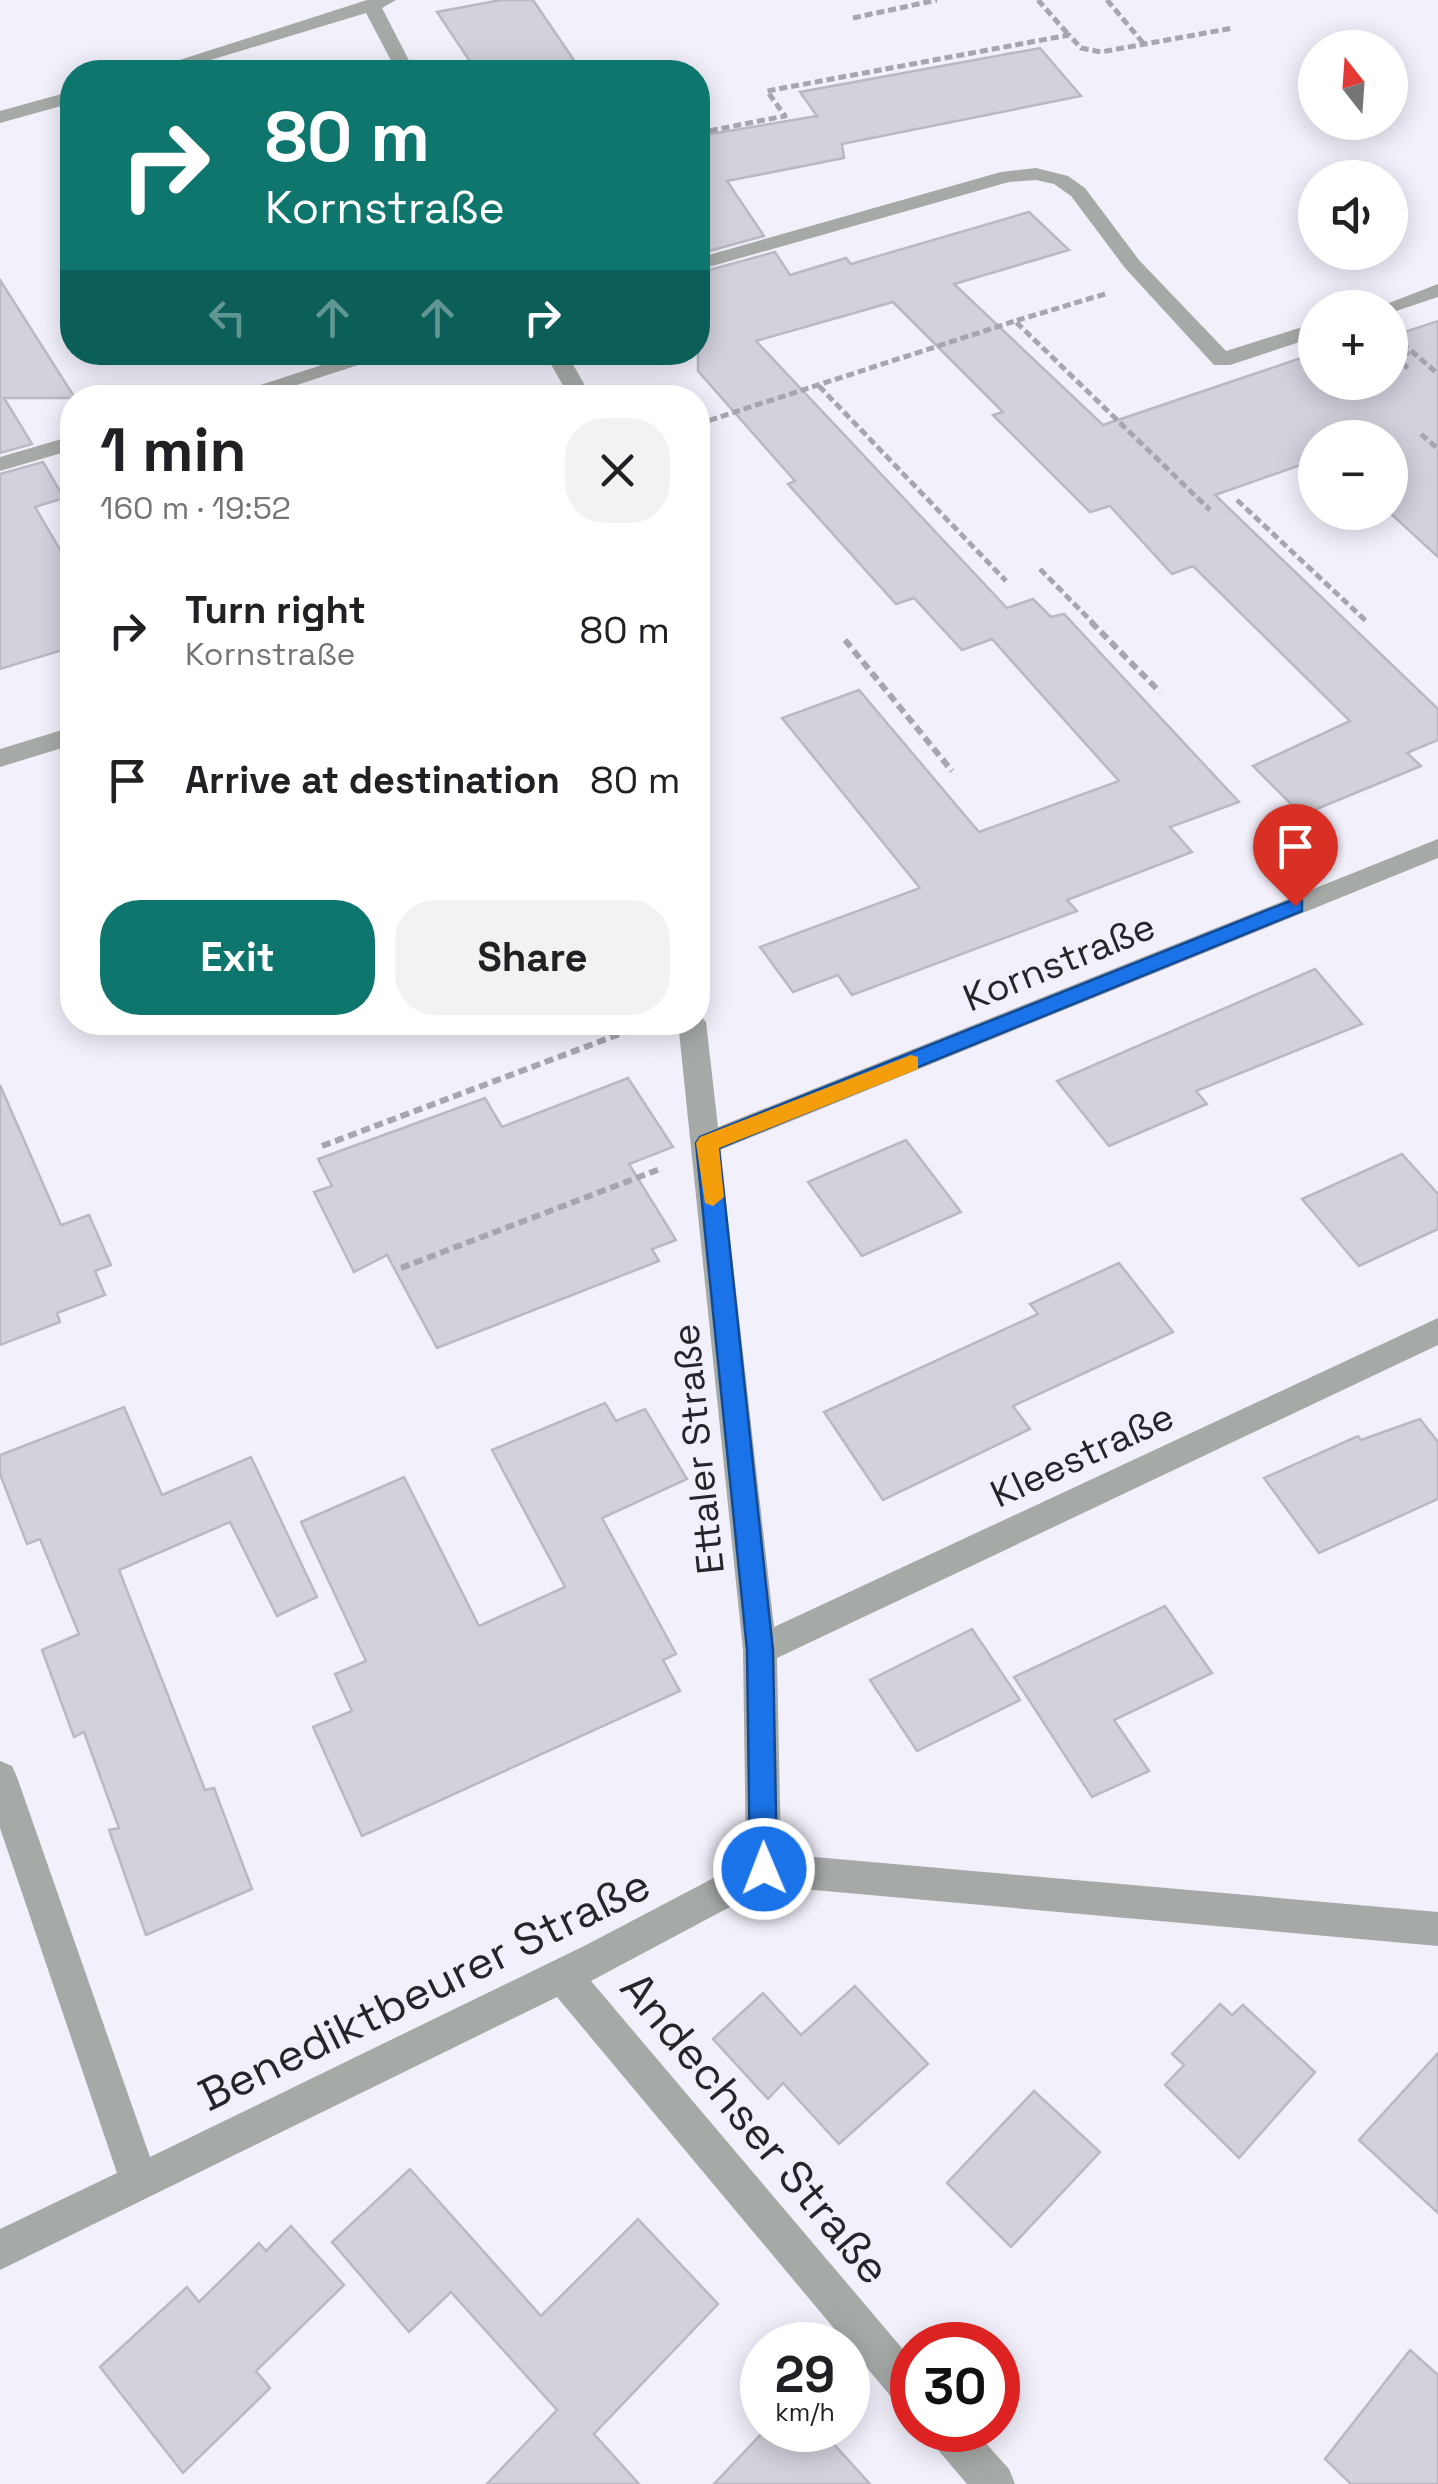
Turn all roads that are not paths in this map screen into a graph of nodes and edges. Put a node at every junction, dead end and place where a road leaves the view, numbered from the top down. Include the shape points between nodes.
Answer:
1 (379, 2) edge
2 (191, 60) edge
3 (401, 60) edge
4 (60, 100) edge
5 (0, 117) edge
6 (710, 261) edge
7 (1438, 290) edge
8 (1408, 300) edge
9 (1298, 335) edge
10 (343, 365) edge
11 (275, 385) edge
12 (60, 446) edge
13 (0, 464) edge
14 (60, 740) edge
15 (0, 758) edge
16 (1438, 848) edge
17 (694, 1035) edge
18 (708, 1147) junction
19 (1438, 1331) edge
20 (760, 1650) junction
21 (0, 1778) edge
22 (764, 1869) junction
23 (1438, 1929) edge
24 (562, 1976) junction
25 (139, 2182) junction
26 (0, 2250) edge
27 (890, 2364) edge
28 (966, 2452) edge
29 (994, 2484) edge

1 - 2 street
1 - 3 street
4 - 5 street
6 - 9 street via 1008,176 1036,174 1078,192 1132,264 1222,360
7 - 8 street
10 - 11 street
12 - 13 street
14 - 15 street
16 - 18 street, Kornstraße
17 - 18 street, Ettaler Straße
18 - 20 street, Ettaler Straße
19 - 20 street, Kleestraße
20 - 22 street, Ettaler Straße
21 - 25 street
22 - 23 street
22 - 24 street, Benediktbeurer Straße
24 - 25 street, Benediktbeurer Straße
24 - 27 street, Andechser Straße
25 - 26 street, Benediktbeurer Straße
28 - 29 street

